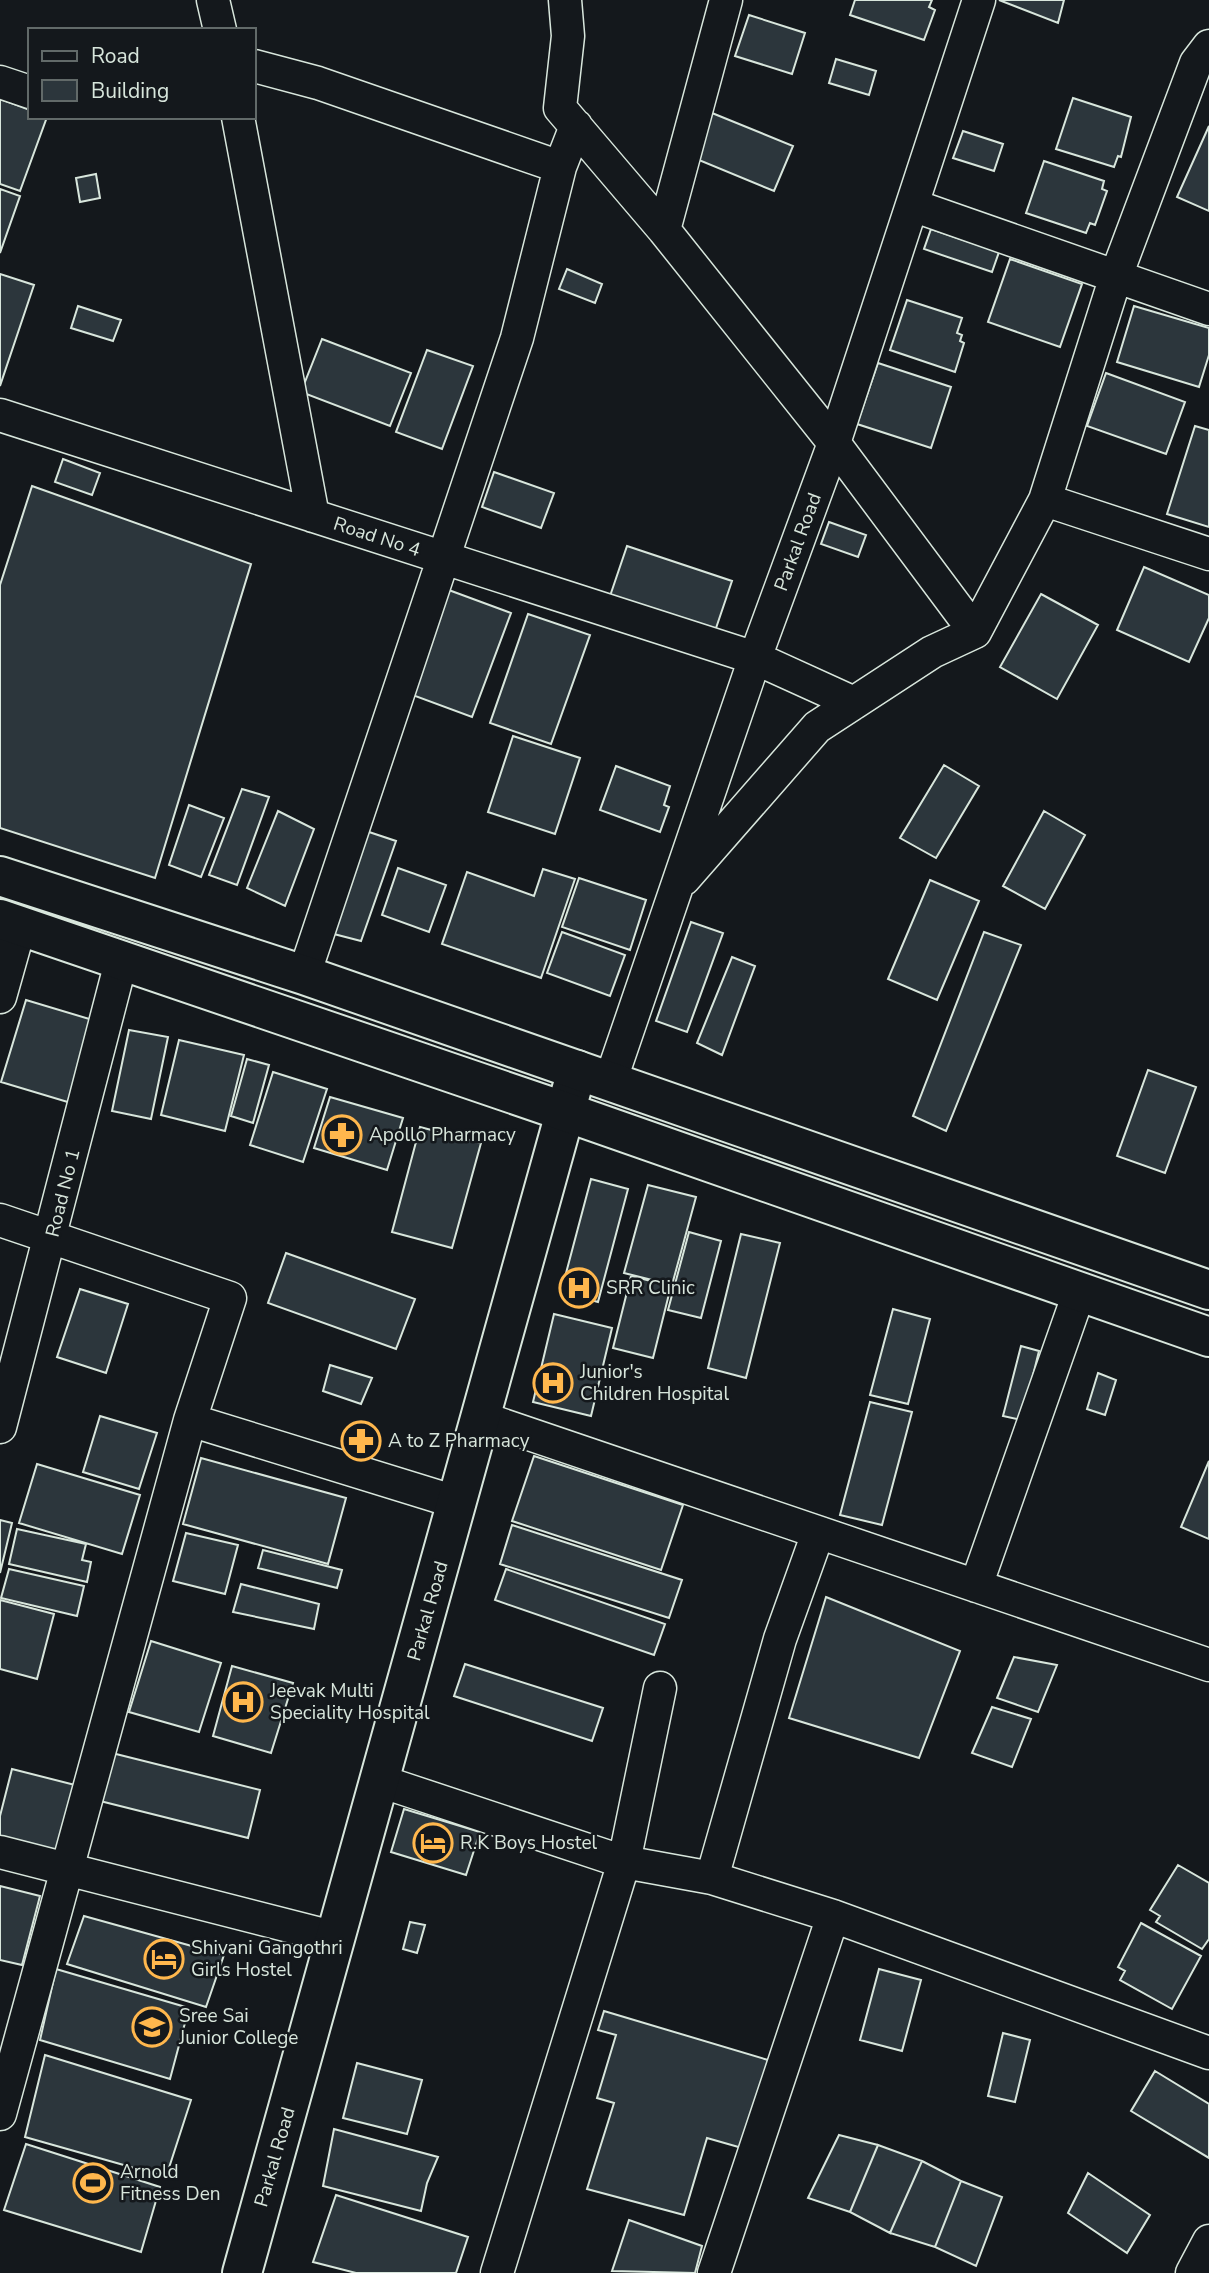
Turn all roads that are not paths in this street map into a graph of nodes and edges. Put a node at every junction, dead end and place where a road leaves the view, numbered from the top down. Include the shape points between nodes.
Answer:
1 (212, 0) edge
2 (565, 0) edge
3 (726, 0) edge
4 (979, 0) edge
5 (219, 28) edge
6 (1205, 59) edge
7 (256, 67) edge
8 (0, 82) edge
9 (28, 91) edge
10 (238, 119) edge
11 (576, 126) junction
12 (560, 167) junction
13 (912, 205) junction
14 (664, 230) junction
15 (1116, 276) junction
16 (1209, 309) edge
17 (0, 415) edge
18 (834, 443) junction
19 (1045, 500) junction
20 (313, 516) junction
21 (1209, 554) edge
22 (443, 558) junction
23 (975, 632) junction
24 (755, 658) junction
25 (854, 703) junction
26 (0, 876) edge
27 (673, 891) junction
28 (10, 922) edge
29 (122, 958) junction
30 (304, 975) junction
31 (0, 997) edge
32 (594, 1076) junction
33 (566, 1112) junction
34 (0, 1220) edge
35 (51, 1237) junction
36 (1209, 1290) edge
37 (1079, 1293) junction
38 (1209, 1337) edge
39 (482, 1418) junction
40 (190, 1420) junction
41 (0, 1427) edge
42 (458, 1503) junction
43 (818, 1533) junction
44 (976, 1586) junction
45 (1209, 1665) edge
46 (660, 1688) dead end
47 (380, 1781) junction
48 (0, 1852) edge
49 (624, 1862) junction
50 (66, 1869) junction
51 (712, 1878) junction
52 (833, 1916) junction
53 (336, 1938) junction
54 (1209, 2053) edge
55 (0, 2114) edge
56 (1209, 2242) edge
57 (242, 2273) edge
58 (497, 2273) edge
59 (714, 2273) edge
60 (1192, 2273) edge

1 - 5 street
2 - 11 street via 568,36 560,108
3 - 14 street
4 - 13 street, Parkal Road
6 - 15 street
7 - 12 street via 318,83
8 - 9 street
10 - 20 street
11 - 12 street
11 - 14 street
12 - 22 street via 517,338
13 - 15 street
13 - 18 street, Parkal Road
14 - 18 street
15 - 16 street
15 - 19 street
17 - 20 street, Road No 4
18 - 23 street
18 - 24 street, Parkal Road
19 - 21 street
19 - 23 street
20 - 22 street, Road No 4
22 - 24 street, Road No 4
22 - 30 street
23 - 25 street via 932,652
24 - 25 street, Road No 4
24 - 27 street, Parkal Road
25 - 27 street via 817,727
26 - 30 main road
27 - 32 street, Parkal Road
28 - 29 main road
28 - 31 street
29 - 33 main road
29 - 35 street, Road No 1
30 - 32 main road
32 - 33 main road, Parkal Road
32 - 36 main road
33 - 37 main road
33 - 39 main road, Parkal Road
34 - 35 street
35 - 40 street via 230,1298
35 - 41 street, Road No 1
37 - 38 main road
37 - 44 street
39 - 42 main road, Parkal Road
39 - 43 street
40 - 42 street
40 - 50 street
42 - 47 main road, Parkal Road
43 - 44 street
43 - 51 street via 780,1639
44 - 45 street
46 - 49 street
47 - 49 street
47 - 53 main road, Parkal Road
48 - 50 street
49 - 51 street
49 - 58 street
50 - 53 street
50 - 55 street
51 - 52 street
52 - 54 street
52 - 59 street
53 - 57 main road, Parkal Road
56 - 60 street

